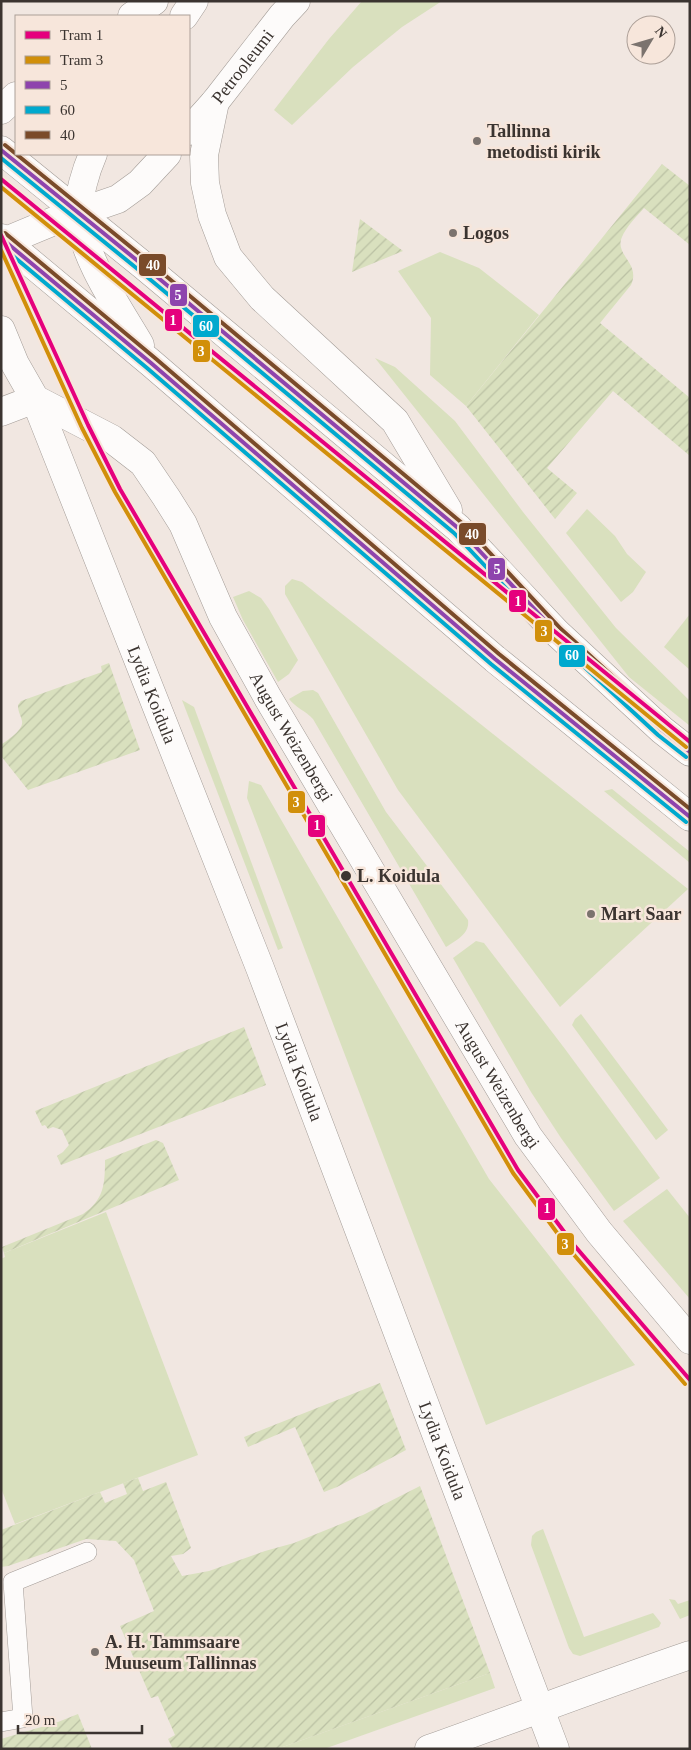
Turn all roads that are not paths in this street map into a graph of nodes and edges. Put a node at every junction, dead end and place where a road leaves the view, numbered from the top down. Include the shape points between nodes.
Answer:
1 (154, 1) edge
2 (194, 1) edge
3 (296, 1) edge
4 (133, 15) edge
5 (185, 15) edge
6 (15, 97) edge
7 (215, 102) junction
8 (1, 110) edge
9 (190, 130) edge
10 (1, 150) edge
11 (93, 155) edge
12 (166, 155) edge
13 (78, 212) junction
14 (2, 245) edge
15 (1, 330) edge
16 (151, 363) junction
17 (35, 399) junction
18 (1, 412) edge
19 (458, 528) junction
20 (690, 752) edge
21 (690, 817) edge
22 (690, 1340) edge
23 (88, 1552) dead end
24 (690, 1655) edge
25 (540, 1710) junction
26 (1, 1722) edge
27 (429, 1749) edge
28 (555, 1749) edge

1 - 4 street
2 - 5 street
3 - 7 street, Petrooleumi
6 - 8 street
7 - 9 street, Petrooleumi
7 - 19 street via 204,155 205,184 212,215 228,257 262,298 395,421
10 - 13 street
11 - 13 street via 85,173
12 - 13 street via 140,183 118,199
13 - 14 street
13 - 16 street via 85,246
13 - 19 street
14 - 16 street
15 - 17 street
16 - 21 street via 495,659
17 - 18 street
17 - 22 street, August Weizenbergi via 112,439 143,464 166,497 183,524 223,617 264,690 528,1136 599,1232
17 - 25 street, Lydia Koidula via 257,962
19 - 20 street via 557,633
23 - 26 lane via 13,1582 23,1718
24 - 25 street
25 - 27 street
25 - 28 street, Lydia Koidula

